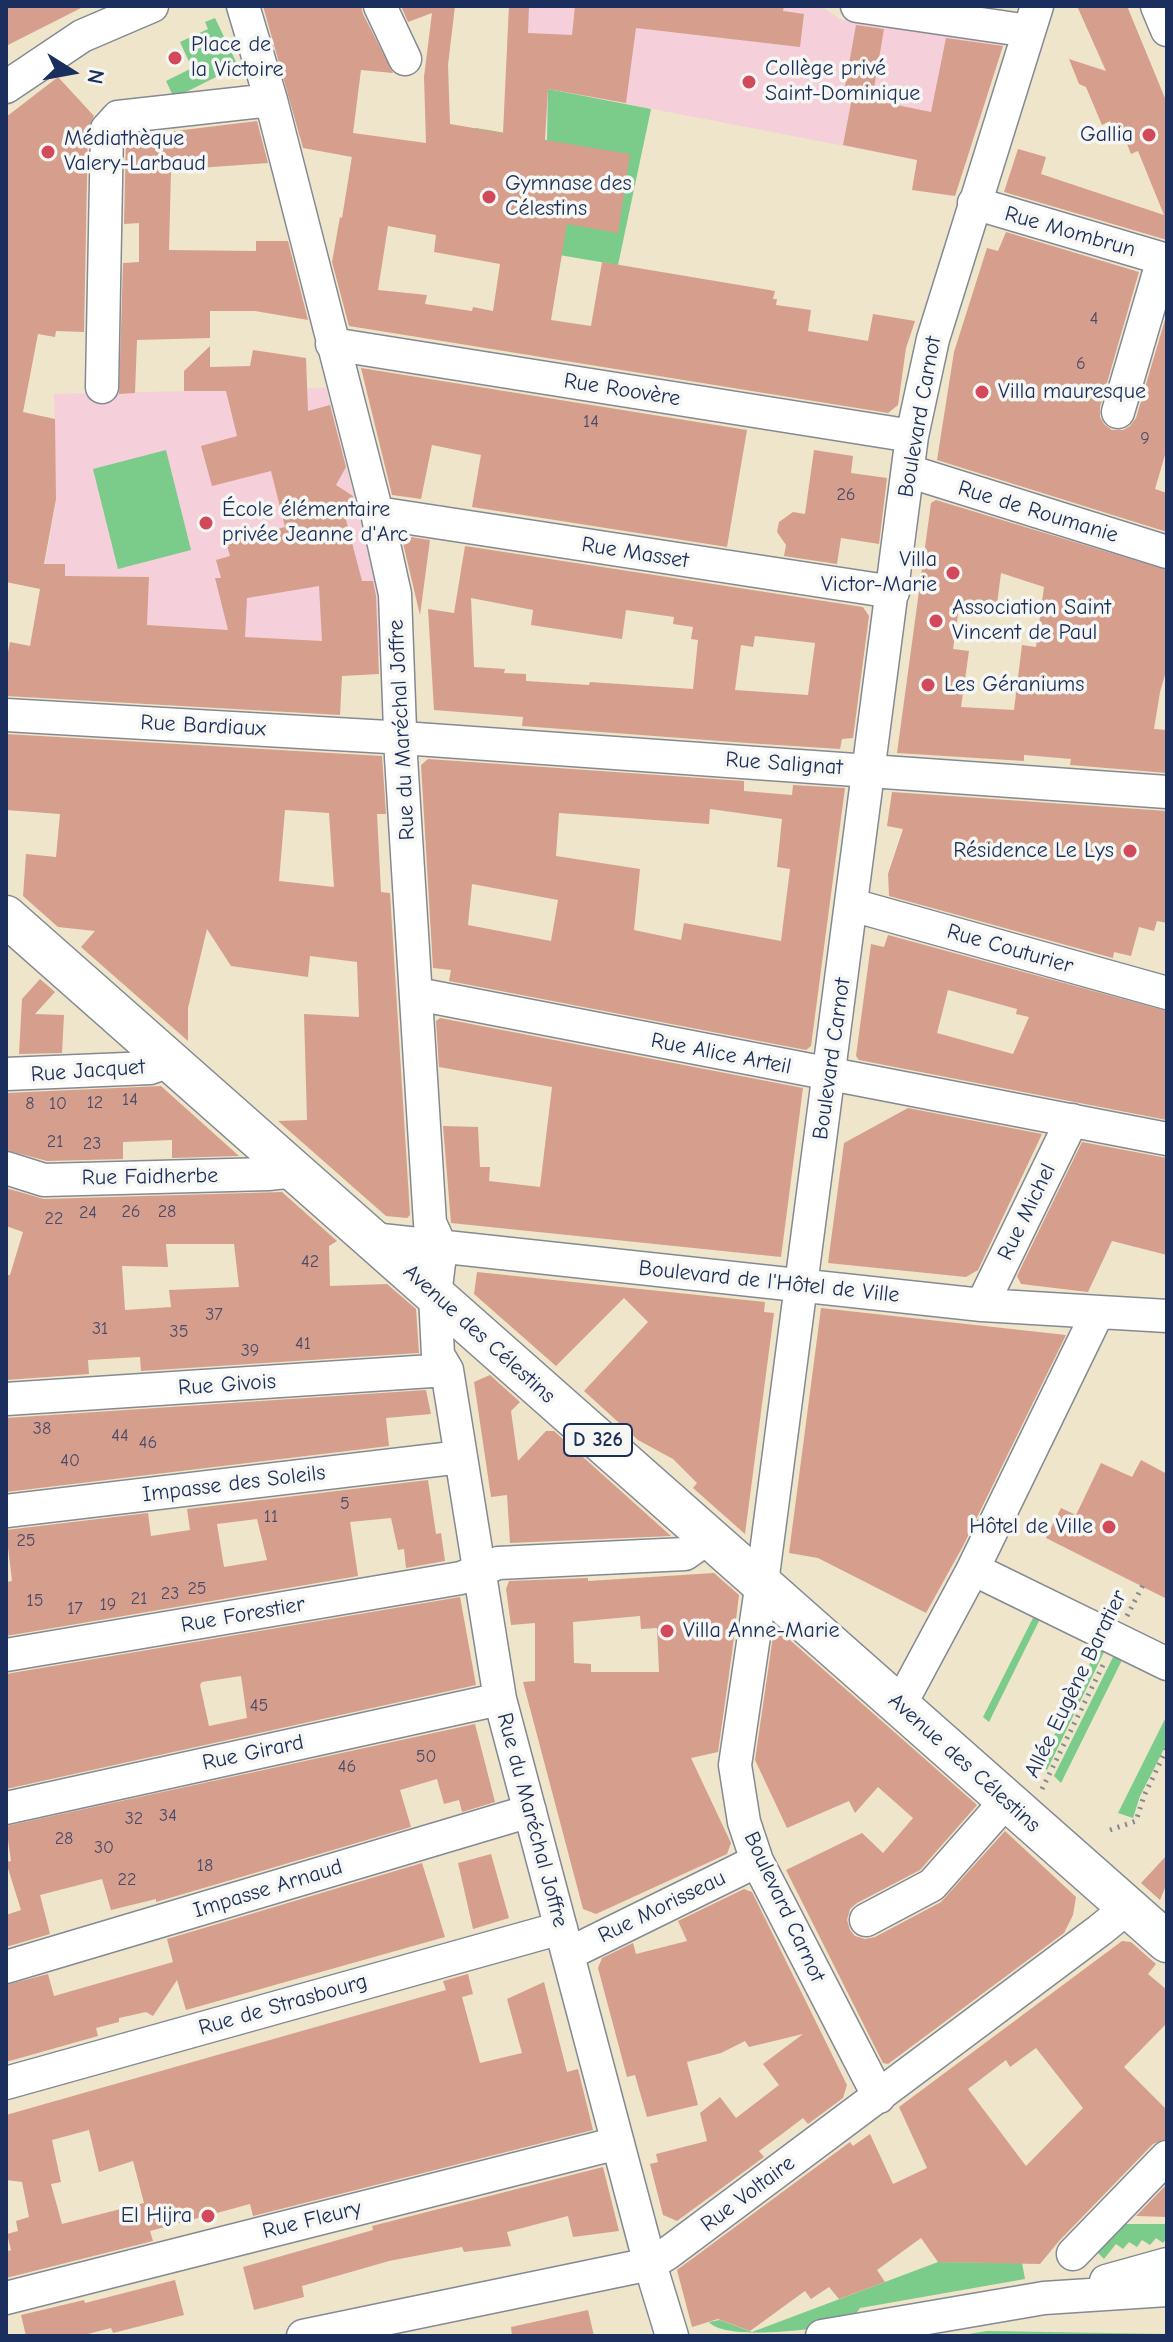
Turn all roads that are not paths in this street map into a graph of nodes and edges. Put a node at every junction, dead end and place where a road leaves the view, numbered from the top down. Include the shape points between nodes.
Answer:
1 (243, 6) edge
2 (380, 6) edge
3 (857, 6) edge
4 (147, 7) edge
5 (1033, 18) edge
6 (405, 59) dead end
7 (6, 87) edge
8 (271, 100) junction
9 (974, 203) junction
10 (1165, 260) edge
11 (332, 344) junction
12 (102, 387) dead end
13 (1118, 412) dead end
14 (912, 436) junction
15 (908, 471) junction
16 (377, 513) junction
17 (1167, 552) edge
18 (893, 592) junction
19 (6, 715) edge
20 (401, 738) junction
21 (870, 770) junction
22 (1167, 792) edge
23 (852, 905) junction
24 (6, 916) edge
25 (1167, 993) edge
26 (417, 994) junction
27 (169, 1061) junction
28 (6, 1074) edge
29 (830, 1074) junction
30 (1072, 1120) junction
31 (1167, 1139) edge
32 (6, 1168) edge
33 (295, 1171) junction
34 (372, 1239) junction
35 (441, 1247) junction
36 (802, 1285) junction
37 (435, 1295) junction
38 (982, 1305) junction
39 (1098, 1312) junction
40 (1167, 1316) edge
41 (471, 1327) junction
42 (447, 1370) junction
43 (6, 1399) edge
44 (461, 1457) junction
45 (6, 1511) edge
46 (709, 1537) junction
47 (973, 1569) junction
48 (479, 1572) junction
49 (762, 1585) junction
50 (6, 1655) edge
51 (1167, 1664) edge
52 (500, 1699) junction
53 (900, 1705) junction
54 (1022, 1799) junction
55 (6, 1808) edge
56 (530, 1811) junction
57 (757, 1861) junction
58 (866, 1920) dead end
59 (1154, 1926) edge
60 (564, 1941) junction
61 (6, 1967) edge
62 (6, 2083) edge
63 (879, 2097) junction
64 (618, 2143) junction
65 (1167, 2157) edge
66 (1073, 2254) dead end
67 (650, 2264) junction
68 (1167, 2264) edge
69 (1167, 2290) edge
70 (1097, 2293) junction
71 (6, 2298) edge
72 (1167, 2308) edge
73 (303, 2336) edge
74 (672, 2336) edge
75 (822, 2336) edge

1 - 8 street
2 - 6 street
3 - 5 street
4 - 7 street via 82,36
5 - 9 street, Boulevard Carnot
8 - 11 street, Rue du Maréchal Joffre
8 - 12 street via 118,117 107,129
9 - 10 street, Rue Mombrun
9 - 14 street, Boulevard Carnot via 933,339
10 - 13 street
11 - 14 street, Rue Roovère
11 - 16 street, Rue du Maréchal Joffre
14 - 15 street, Boulevard Carnot
15 - 17 street, Rue de Roumanie
15 - 18 street, Boulevard Carnot
16 - 18 street, Rue Masset
16 - 20 street, Rue du Maréchal Joffre via 395,594
18 - 21 street, Boulevard Carnot
19 - 20 street, Rue Bardiaux
20 - 21 street, Rue Salignat
20 - 26 street, Rue du Maréchal Joffre
21 - 22 street, Rue Salignat
21 - 23 street, Boulevard Carnot
23 - 25 street, Rue Couturier
23 - 29 street, Boulevard Carnot
24 - 27 main road, Avenue des Célestins / D 326
26 - 29 street, Rue Alice Arteil
26 - 35 street, Rue du Maréchal Joffre via 430,1223
27 - 28 street, Rue Jacquet via 150,1068
27 - 33 main road, Avenue des Célestins / D 326
29 - 30 street, Rue Alice Arteil
29 - 36 street, Boulevard Carnot
30 - 31 street, Rue Alice Arteil
30 - 38 street, Rue Michel
32 - 33 street, Rue Faidherbe via 44,1180
33 - 34 main road, Avenue des Célestins / D 326
34 - 35 street, Boulevard de l'Hôtel de Ville
34 - 37 main road, Avenue des Célestins / D 326
35 - 36 street, Boulevard de l'Hôtel de Ville
35 - 37 street, Rue du Maréchal Joffre
36 - 38 street, Boulevard de l'Hôtel de Ville
36 - 49 street, Boulevard Carnot
37 - 41 main road, Avenue des Célestins / D 326
37 - 42 street, Rue du Maréchal Joffre via 438,1355
38 - 39 street, Boulevard de l'Hôtel de Ville
39 - 40 street, Boulevard de l'Hôtel de Ville
39 - 47 street
41 - 42 street
41 - 46 main road, Avenue des Célestins / D 326
42 - 43 street, Rue Givois
42 - 44 street, Rue du Maréchal Joffre
44 - 45 street, Impasse des Soleils
44 - 48 street, Rue du Maréchal Joffre
46 - 48 street, Rue Forestier via 685,1554 498,1563
46 - 49 main road, Avenue des Célestins / D 326
47 - 51 street
47 - 53 street
48 - 50 street, Rue Forestier
48 - 52 street, Rue du Maréchal Joffre
49 - 53 main road, Avenue des Célestins / D 326
49 - 57 street, Boulevard Carnot via 735,1765
52 - 55 street, Rue Girard
52 - 56 street, Rue du Maréchal Joffre
53 - 54 main road, Avenue des Célestins / D 326
54 - 58 street via 932,1885
54 - 59 main road, Avenue des Célestins / D 326
56 - 60 street, Rue du Maréchal Joffre
56 - 61 street, Impasse Arnaud
57 - 60 street, Rue Morisseau
57 - 63 street, Boulevard Carnot
59 - 63 street, Rue Voltaire via 1100,1930
60 - 62 street, Rue de Strasbourg
60 - 64 street, Rue du Maréchal Joffre
63 - 67 street, Rue Voltaire
64 - 67 street, Rue du Maréchal Joffre
64 - 71 street, Rue Fleury
65 - 66 street
67 - 73 street, Rue Voltaire
67 - 74 street, Rue du Maréchal Joffre
68 - 70 street via 1113,2278
69 - 70 street
70 - 72 street
70 - 75 street

